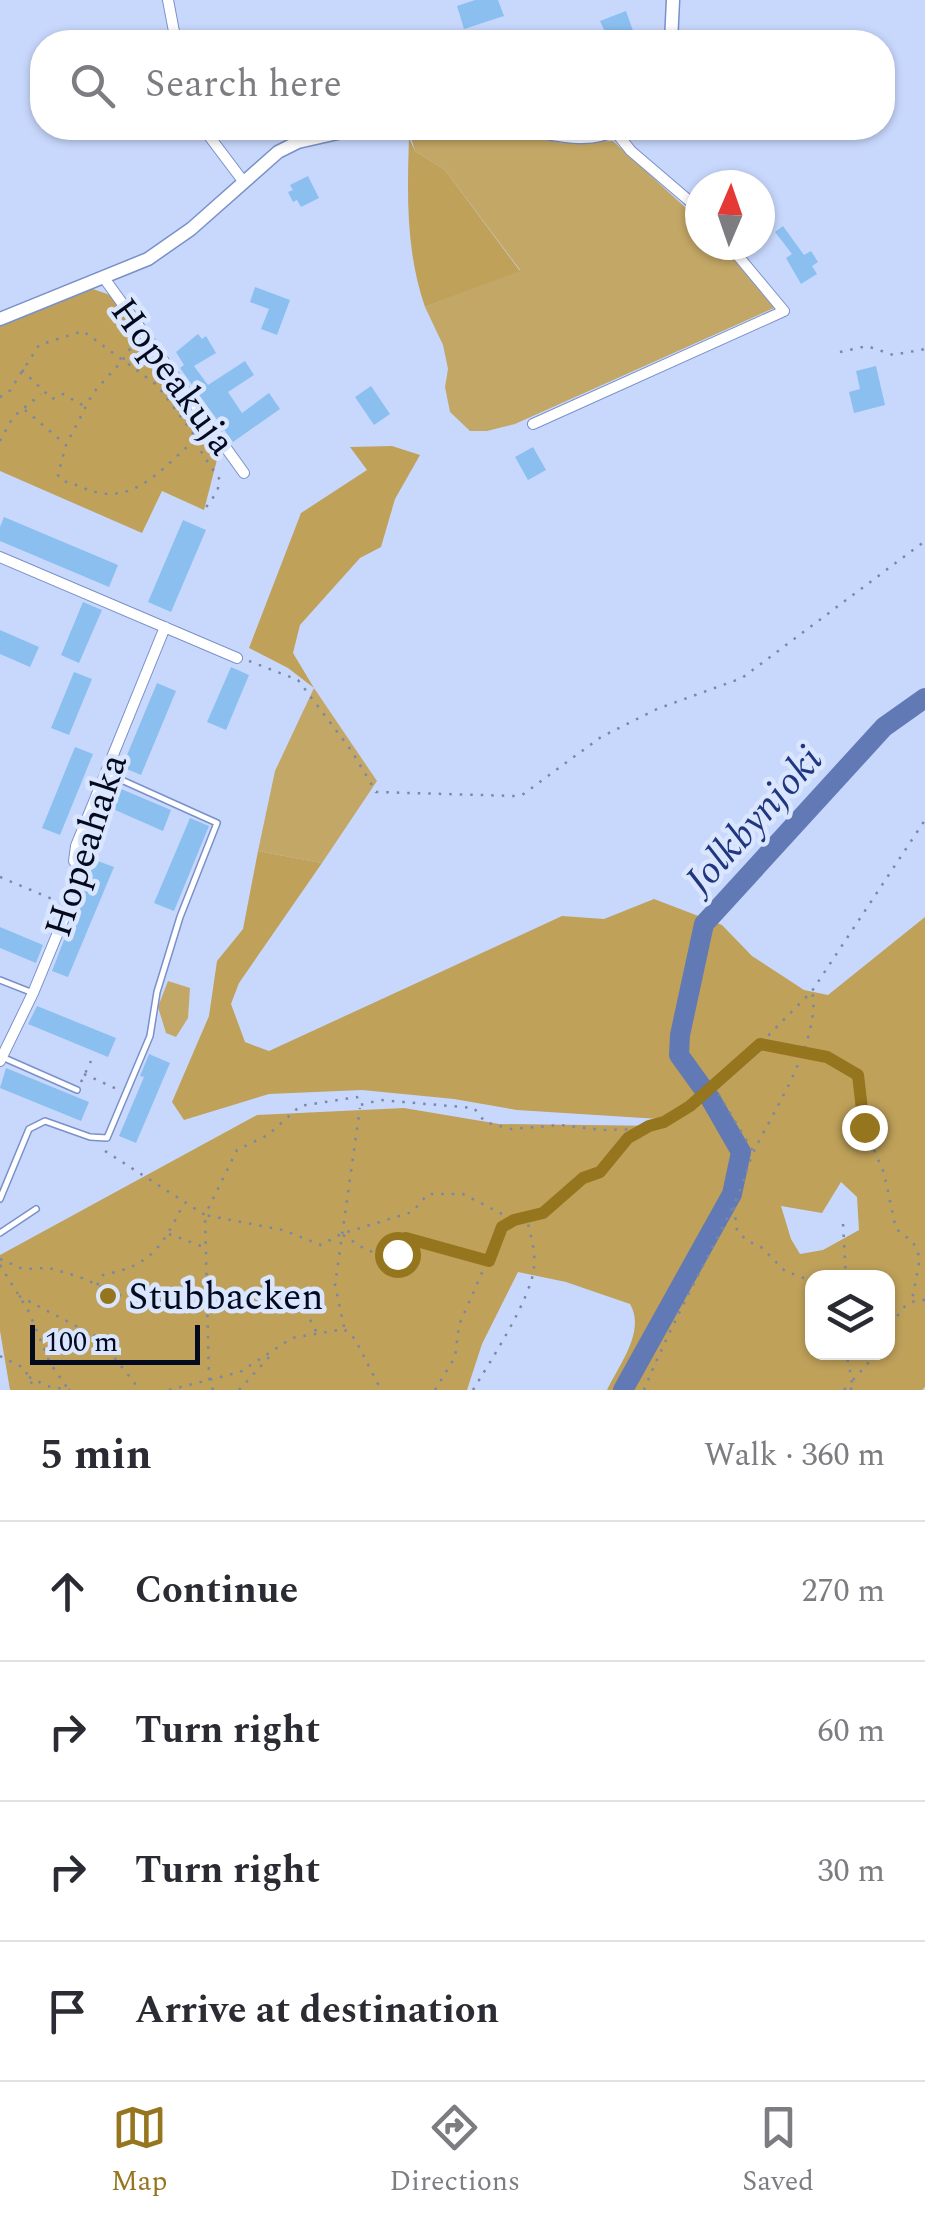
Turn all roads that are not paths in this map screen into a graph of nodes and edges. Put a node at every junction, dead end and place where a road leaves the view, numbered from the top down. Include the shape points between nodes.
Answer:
1 (168, 0) edge
2 (673, 0) edge
3 (174, 30) edge
4 (672, 30) edge
5 (212, 140) edge
6 (307, 140) edge
7 (623, 140) edge
8 (243, 180) junction
9 (685, 197) edge
10 (742, 260) edge
11 (104, 278) junction
12 (0, 319) edge
13 (533, 424) dead end
14 (244, 473) dead end
15 (0, 557) edge
16 (166, 628) junction
17 (238, 658) road end
18 (106, 773) junction
19 (0, 980) edge
20 (33, 994) junction
21 (1, 1059) edge
22 (77, 1090) road end
23 (0, 1199) edge
24 (36, 1209) dead end
25 (0, 1233) edge

1 - 3 street
2 - 4 street
5 - 8 street
6 - 8 street
7 - 9 street
8 - 11 street via 168,246
10 - 13 street via 784,311
11 - 12 street
11 - 14 street, Hopeakuja
15 - 16 street
16 - 17 street
16 - 18 street, Hopeahaka
18 - 20 street, Hopeahaka via 76,846 74,861 83,872
18 - 23 lane via 217,822 156,992 150,1036 107,1138 45,1120 34,1124
19 - 20 lane
20 - 21 street, Hopeahaka
21 - 22 lane
24 - 25 lane

